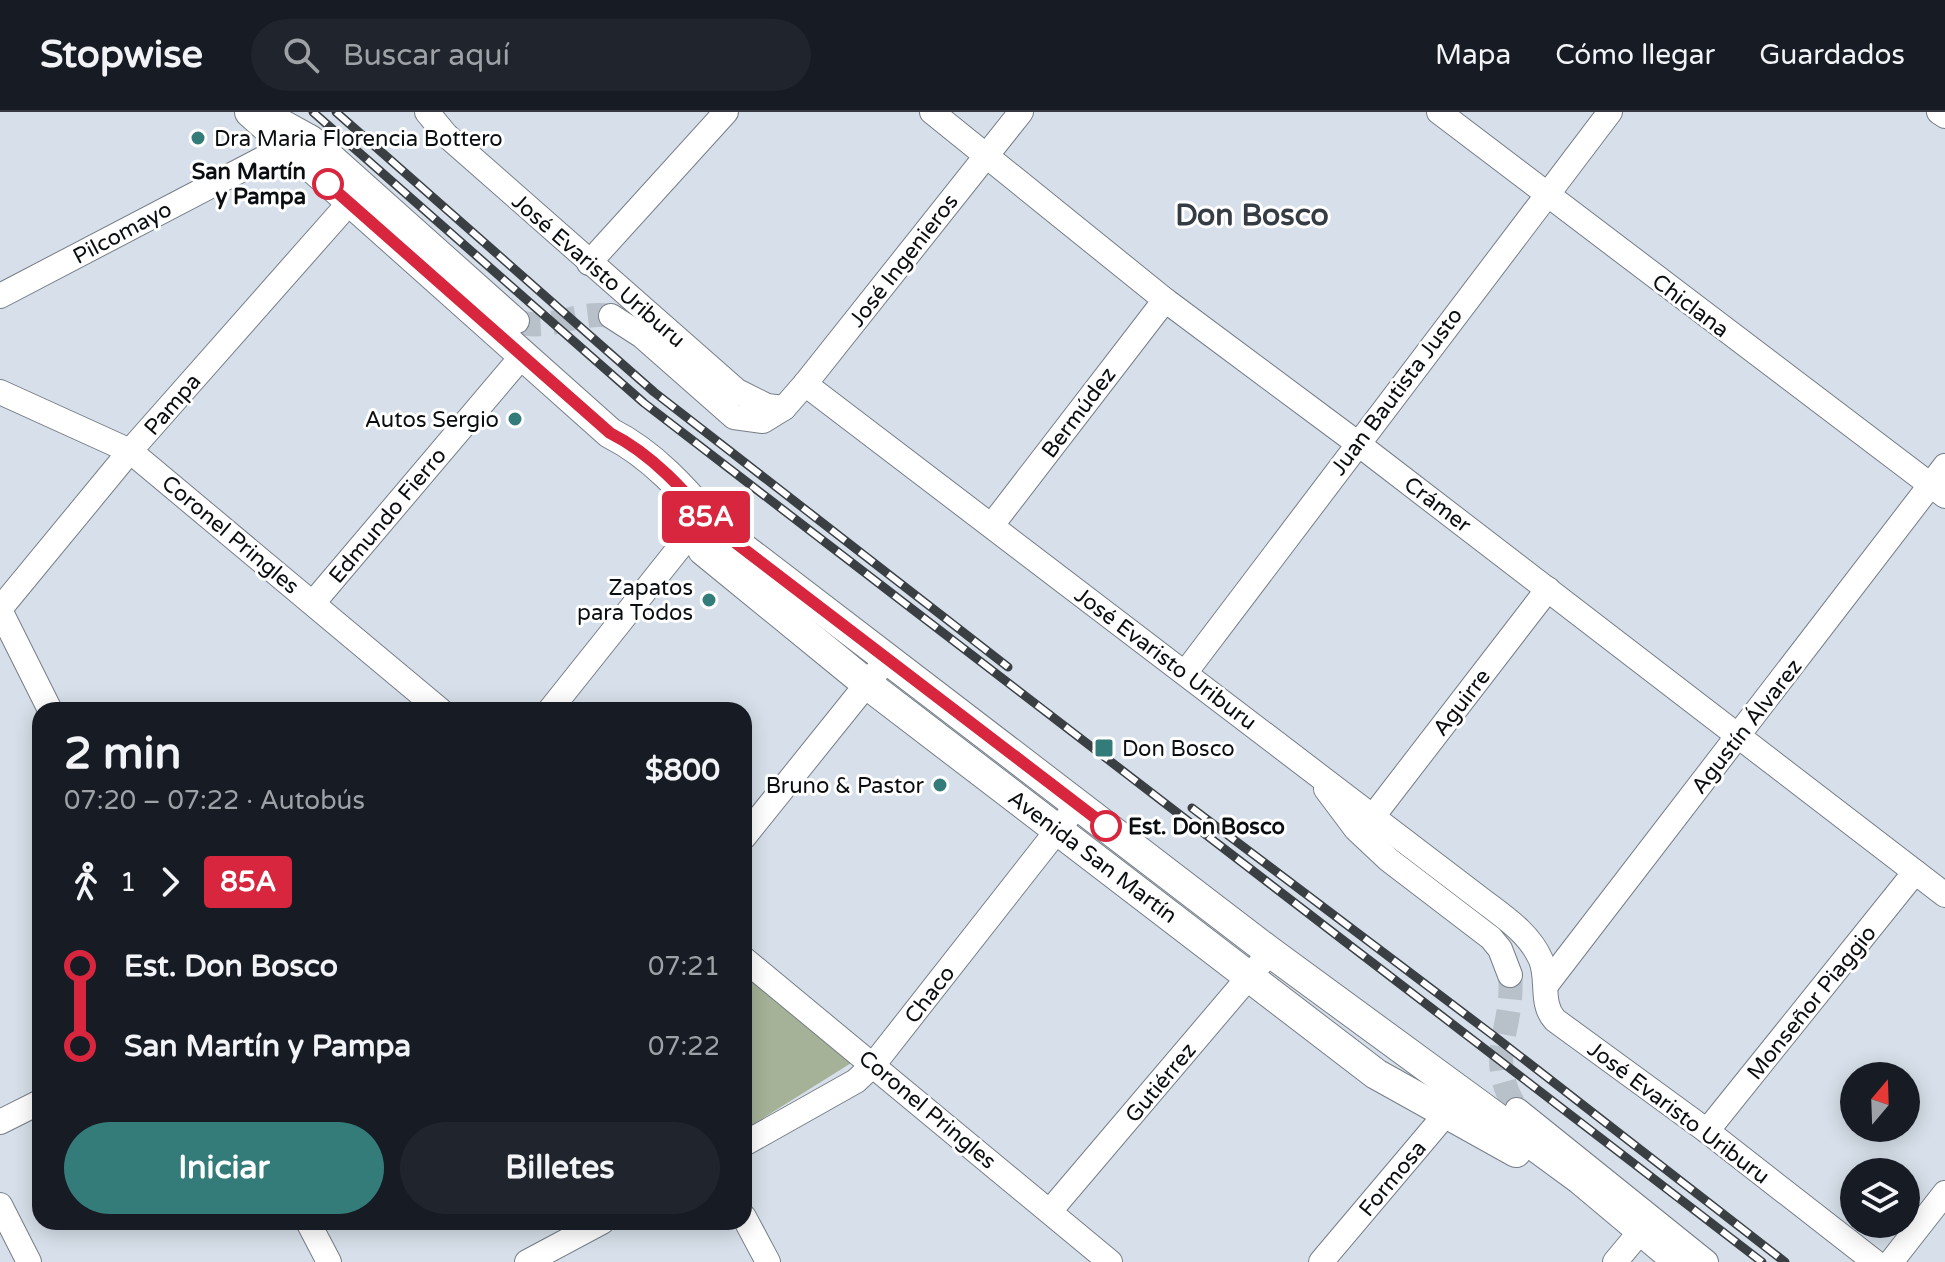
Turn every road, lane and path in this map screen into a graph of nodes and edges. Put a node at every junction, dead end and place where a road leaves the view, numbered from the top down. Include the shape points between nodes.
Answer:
1 (250, 112) edge
2 (265, 112) edge
3 (427, 112) edge
4 (726, 112) edge
5 (932, 112) edge
6 (1021, 112) edge
7 (1439, 112) edge
8 (1610, 112) edge
9 (1939, 112) edge
10 (1945, 116) edge
11 (287, 146) junction
12 (985, 157) junction
13 (1545, 194) junction
14 (349, 203) junction
15 (589, 263) junction
16 (0, 296) edge
17 (1165, 300) junction
18 (611, 316) tunnel mouth
19 (517, 321) tunnel mouth
20 (523, 355) junction
21 (805, 384) junction
22 (0, 392) edge
23 (784, 408) junction
24 (610, 433) junction
25 (1357, 443) junction
26 (130, 451) junction
27 (1940, 483) edge
28 (992, 525) junction
29 (695, 528) junction
30 (713, 559) junction
31 (1548, 589) junction
32 (313, 603) junction
33 (0, 610) edge
34 (827, 613) junction
35 (887, 659) junction
36 (1185, 673) junction
37 (867, 684) junction
38 (46, 702) edge
39 (431, 702) edge
40 (556, 702) edge
41 (1739, 736) junction
42 (1309, 767) junction
43 (1078, 804) junction
44 (1374, 815) junction
45 (752, 827) edge
46 (1060, 830) junction
47 (1915, 872) junction
48 (1945, 895) edge
49 (1525, 936) junction
50 (1572, 947) junction
51 (1270, 952) junction
52 (752, 965) edge
53 (1510, 975) tunnel mouth
54 (1250, 976) junction
55 (1547, 984) junction
56 (874, 1064) junction
57 (1455, 1103) junction
58 (32, 1106) edge
59 (1517, 1110) tunnel mouth
60 (0, 1122) edge
61 (1707, 1131) junction
62 (752, 1140) edge
63 (1945, 1193) edge
64 (0, 1205) edge
65 (1050, 1211) junction
66 (1634, 1227) junction
67 (312, 1230) edge
68 (587, 1230) edge
69 (751, 1230) edge
70 (29, 1262) edge
71 (329, 1262) edge
72 (527, 1262) edge
73 (768, 1262) edge
74 (1110, 1262) edge
75 (1321, 1262) edge
76 (1615, 1262) edge
77 (1679, 1262) edge
78 (1706, 1262) edge
79 (1875, 1262) edge
80 (1891, 1262) edge

1 - 11 main road, Avenida San Martín
2 - 19 street via 312,138
3 - 15 street, José Evaristo Uriburu
4 - 15 street
5 - 12 street, Crámer
6 - 12 street, José Ingenieros
7 - 13 street, Chiclana
8 - 13 street, Juan Bautista Justo
9 - 10 street
11 - 14 main road, Avenida San Martín
11 - 16 street, Pilcomayo
12 - 17 street, Crámer
12 - 21 street, José Ingenieros
13 - 25 street, Juan Bautista Justo
13 - 27 street, Chiclana
14 - 20 main road, Avenida San Martín
14 - 26 street, Pampa
15 - 23 street, José Evaristo Uriburu via 737,391
17 - 25 street, Crámer
17 - 28 street, Bermúdez
18 - 23 street via 642,336 734,417 763,421
20 - 24 main road, Avenida San Martín
20 - 32 street, Edmundo Fierro
21 - 23 street, José Ingenieros
21 - 28 street, José Evaristo Uriburu
22 - 26 street, Coronel Pringles
24 - 29 main road, Avenida San Martín via 625,460
24 - 34 main road, Avenida San Martín via 674,481 715,527
25 - 31 street, Crámer
25 - 36 street, Juan Bautista Justo
26 - 32 street, Coronel Pringles
26 - 33 street, Pampa
27 - 41 street, Agustín Álvarez
28 - 36 street, José Evaristo Uriburu
29 - 30 main road, Avenida San Martín via 699,544
29 - 40 street
30 - 34 main road via 740,561 816,621
30 - 37 main road, Avenida San Martín
31 - 41 street, Crámer
31 - 44 street, Aguirre
32 - 39 street, Coronel Pringles
33 - 38 street
34 - 35 main road, Avenida San Martín
35 - 37 street
35 - 43 main road, Avenida San Martín
36 - 42 street, José Evaristo Uriburu
37 - 45 street
37 - 46 main road, Avenida San Martín
41 - 47 street, Crámer
41 - 50 street, Agustín Álvarez
42 - 44 street, José Evaristo Uriburu
42 - 53 street via 1356,829 1491,938
43 - 46 street, Chaco
43 - 51 main road, Avenida San Martín
44 - 49 street, José Evaristo Uriburu
46 - 54 main road, Avenida San Martín
46 - 56 street, Chaco
47 - 48 street, Crámer
47 - 61 street, Monseñor Piaggio
49 - 50 street, José Evaristo Uriburu via 1548,946
49 - 55 street, José Evaristo Uriburu via 1541,961
50 - 55 street, Agustín Álvarez
51 - 54 street, Gutiérrez
51 - 57 main road, Avenida San Martín
52 - 56 street, Coronel Pringles
54 - 57 main road, Avenida San Martín via 1376,1074
54 - 65 street, Gutiérrez
55 - 61 street, José Evaristo Uriburu via 1548,1013 1555,1020
56 - 62 street, Chaco via 856,1081
56 - 65 street, Coronel Pringles
57 - 66 main road, Avenida San Martín via 1509,1147
57 - 75 street, Formosa
58 - 60 street
59 - 78 street
61 - 79 street, José Evaristo Uriburu
63 - 80 street
64 - 70 street
65 - 74 street, Coronel Pringles
66 - 76 street
66 - 77 main road, Avenida San Martín
67 - 71 street
68 - 72 street
69 - 73 street

